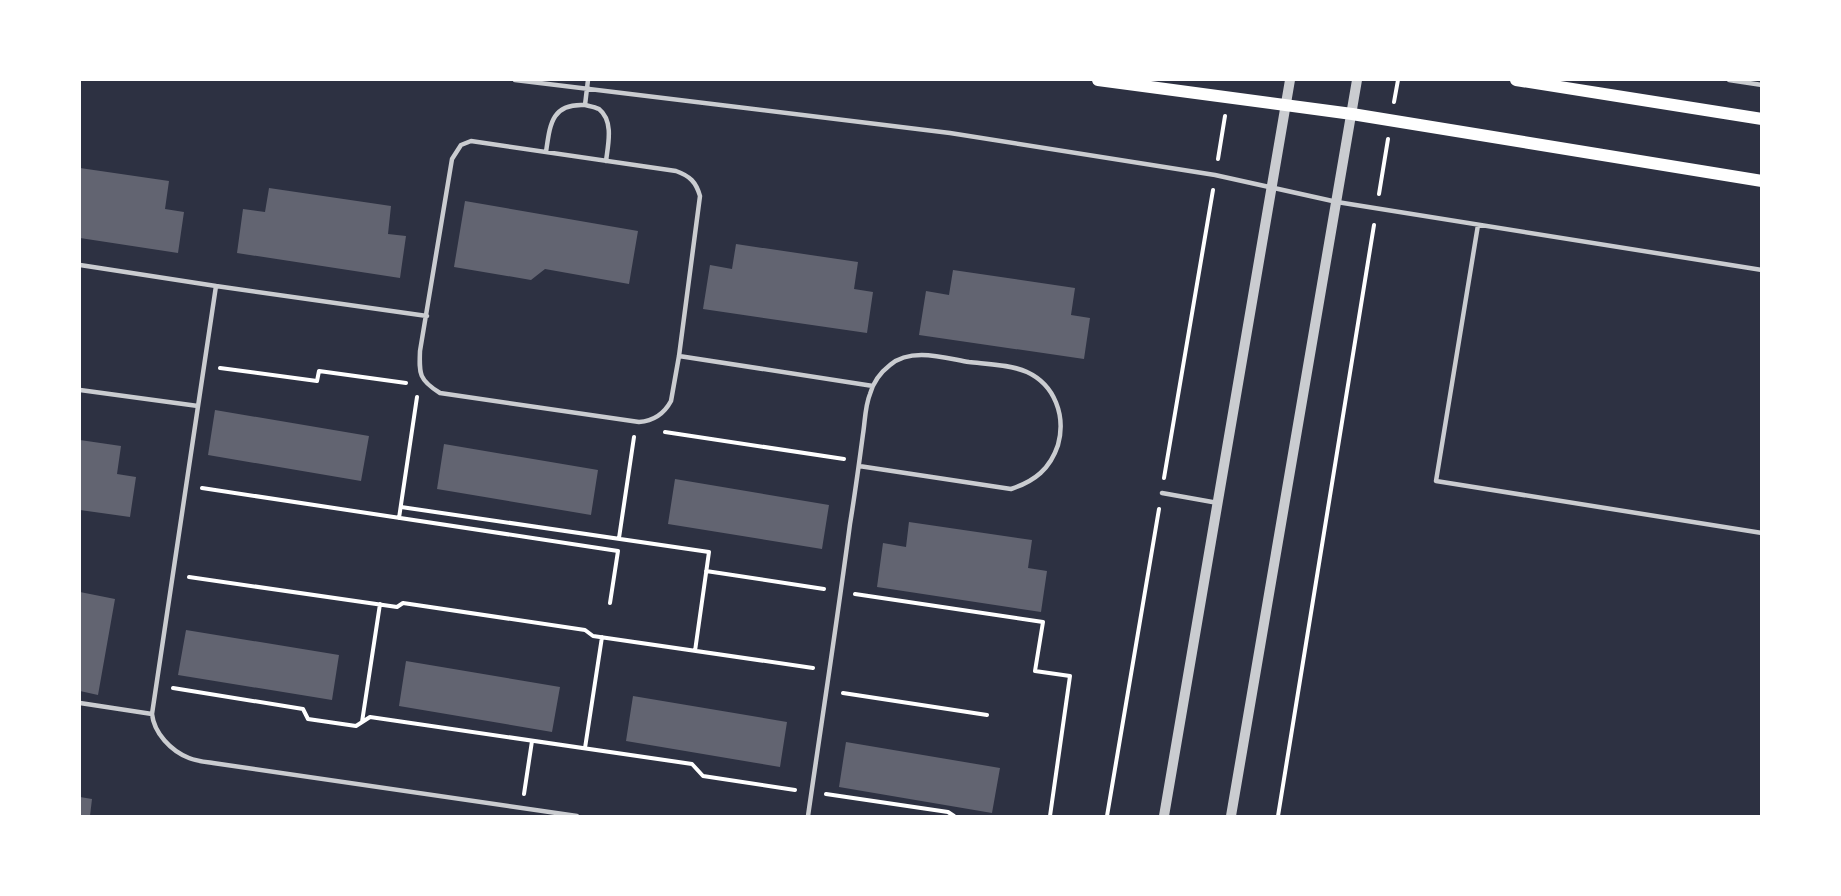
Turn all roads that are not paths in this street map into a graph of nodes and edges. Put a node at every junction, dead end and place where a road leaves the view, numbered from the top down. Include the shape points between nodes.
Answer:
1 (514, 80) edge
2 (588, 80) edge
3 (1098, 80) edge
4 (1290, 80) edge
5 (1357, 80) edge
6 (1516, 80) edge
7 (1729, 80) edge
8 (1761, 85) edge
9 (586, 88) junction
10 (585, 105) junction
11 (1286, 105) junction
12 (1352, 114) junction
13 (1761, 119) edge
14 (546, 152) junction
15 (606, 161) junction
16 (1761, 182) edge
17 (1272, 189) junction
18 (1337, 202) junction
19 (1478, 225) junction
20 (80, 265) edge
21 (1761, 270) edge
22 (216, 286) junction
23 (426, 316) junction
24 (679, 356) junction
25 (873, 386) junction
26 (80, 390) edge
27 (198, 406) junction
28 (859, 463) junction
29 (1161, 494) road end
30 (1218, 503) junction
31 (1761, 533) edge
32 (80, 703) edge
33 (152, 714) junction
34 (578, 816) edge
35 (808, 816) edge
36 (1164, 816) edge
37 (1231, 816) edge

1 - 9 lane
2 - 9 lane
3 - 11 main road
4 - 11 street
5 - 12 street
6 - 13 main road
7 - 8 lane
9 - 10 lane
9 - 17 lane via 950,133 1215,175
10 - 14 lane via 572,104 552,119
10 - 15 lane via 598,108 605,118 609,138
11 - 12 main road
11 - 17 street
12 - 16 main road
12 - 18 street
14 - 15 lane
14 - 23 lane via 471,141 456,151
15 - 24 lane via 676,171 687,175 696,185 700,196
17 - 18 lane
17 - 30 street
18 - 19 lane
18 - 37 street
19 - 21 lane
19 - 31 lane via 1436,481
20 - 22 lane
22 - 23 lane
22 - 27 lane
23 - 24 lane via 419,369 428,386 440,393 650,421 671,401
24 - 25 lane
25 - 28 lane
25 - 28 lane via 891,364 911,356 932,355 1026,371 1057,400 1061,418 1059,439 1045,470 1028,484 1011,489
26 - 27 lane
27 - 33 lane
28 - 35 lane
29 - 30 lane
30 - 36 street
32 - 33 lane
33 - 34 lane via 160,735 190,759

